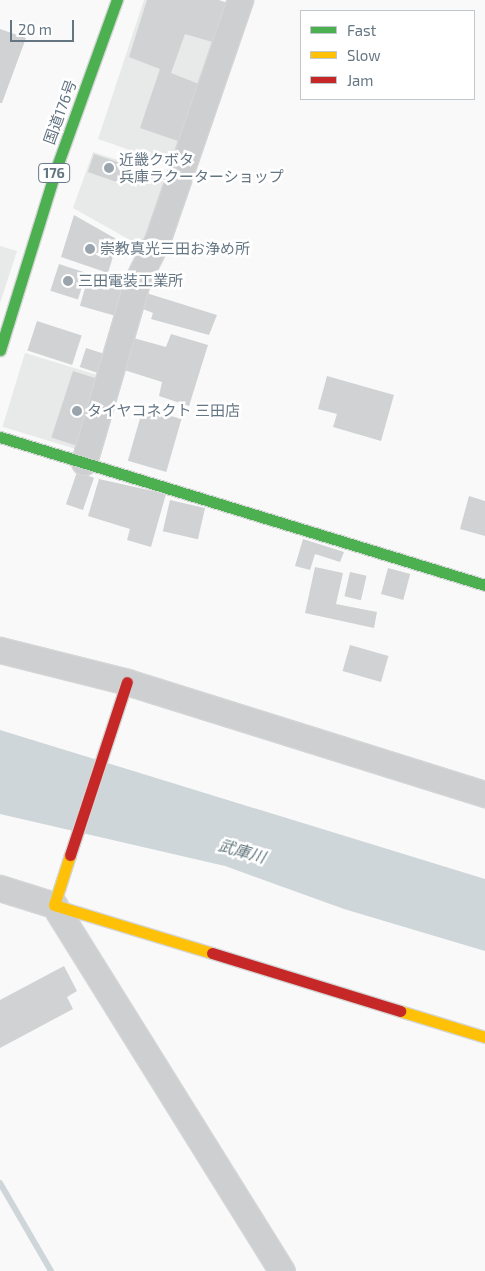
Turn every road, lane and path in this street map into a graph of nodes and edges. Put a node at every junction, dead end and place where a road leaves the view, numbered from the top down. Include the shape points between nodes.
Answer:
1 (117, 0) edge
2 (240, 0) edge
3 (0, 350) edge
4 (0, 437) edge
5 (84, 462) junction
6 (485, 585) edge
7 (0, 650) edge
8 (124, 690) junction
9 (485, 794) edge
10 (0, 888) edge
11 (57, 895) junction
12 (485, 1037) edge
13 (282, 1271) edge

1 - 3 main road, 国道176号 / 176 via 56,169
2 - 5 street via 156,241 138,279
4 - 5 main road
5 - 6 main road
7 - 8 street
8 - 9 street
8 - 11 main road
10 - 11 street
11 - 12 main road
11 - 13 street

